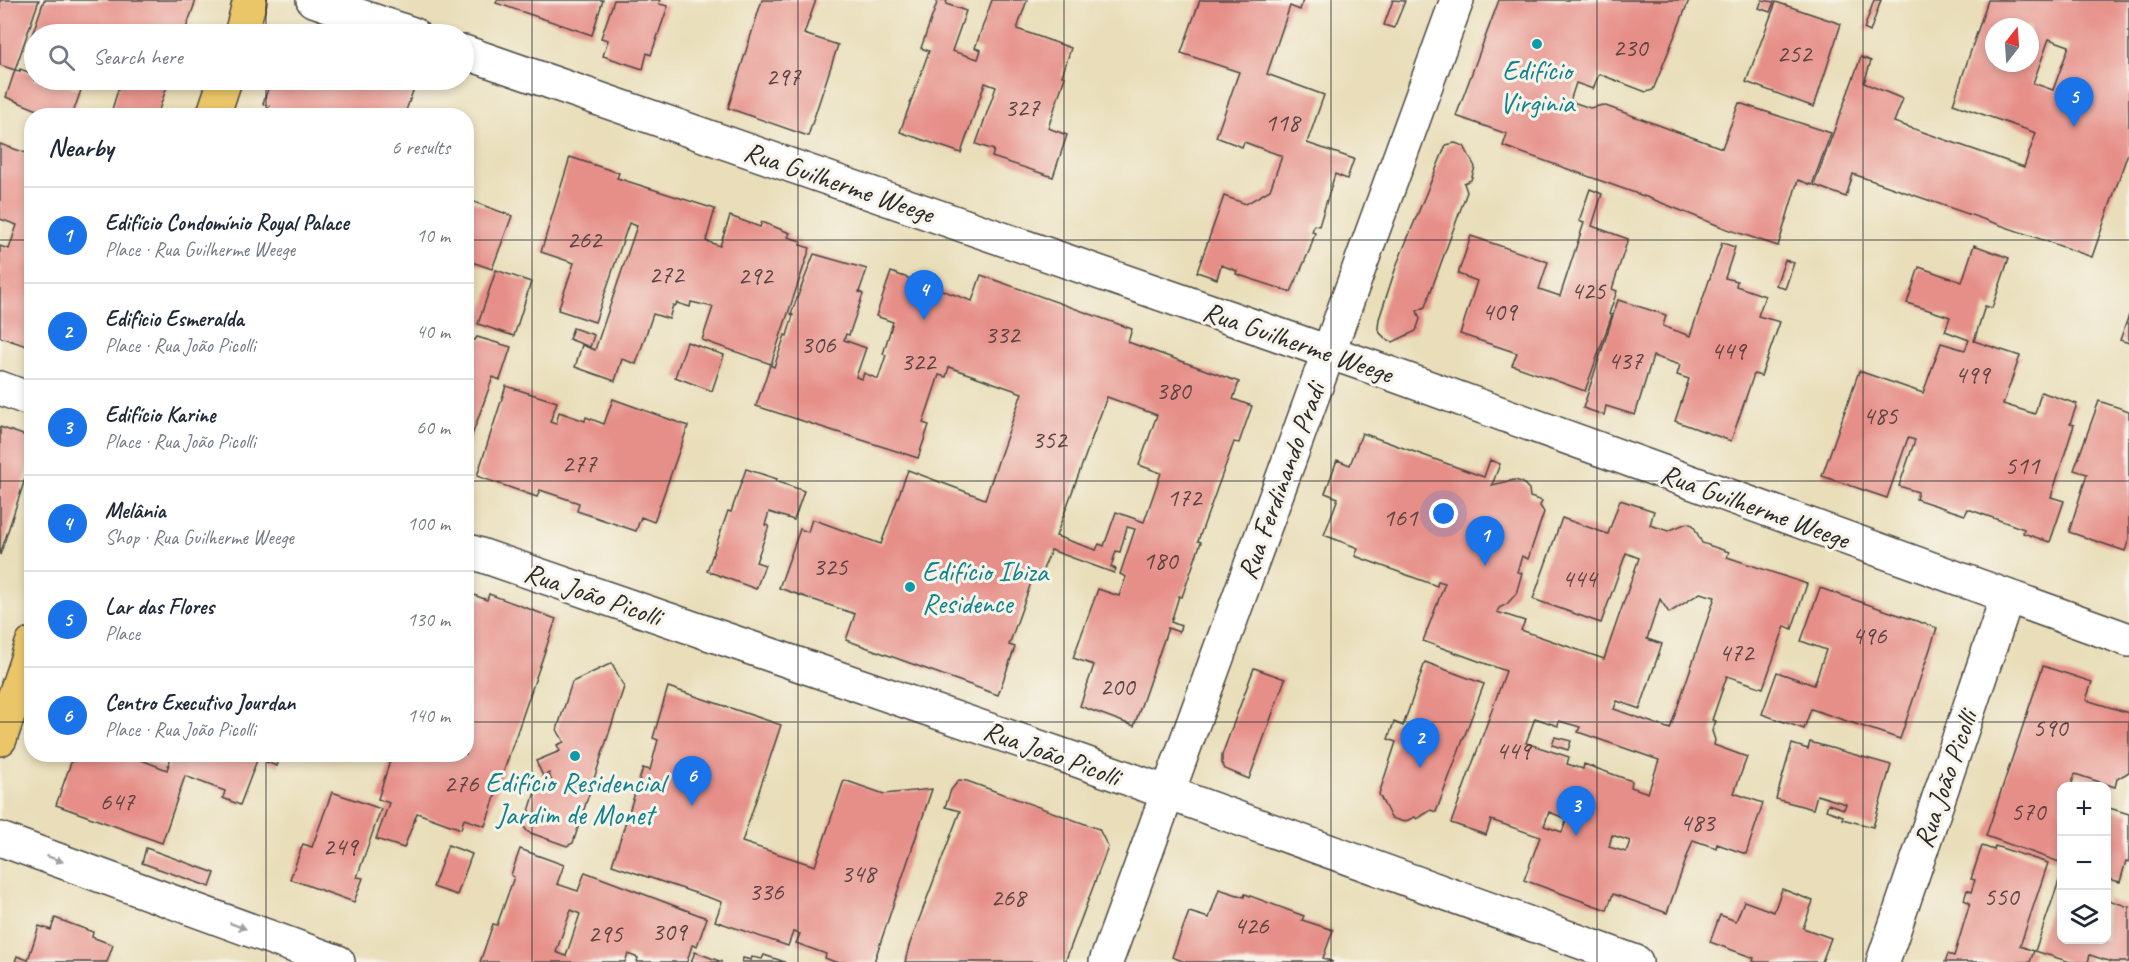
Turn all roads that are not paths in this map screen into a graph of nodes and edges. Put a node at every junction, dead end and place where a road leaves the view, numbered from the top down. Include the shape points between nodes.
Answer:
1 (250, 0) edge
2 (313, 0) edge
3 (1457, 0) edge
4 (244, 24) edge
5 (384, 24) edge
6 (474, 55) edge
7 (222, 90) edge
8 (216, 108) edge
9 (1328, 352) junction
10 (0, 388) edge
11 (24, 396) edge
12 (474, 553) edge
13 (2007, 597) junction
14 (2129, 640) edge
15 (24, 668) edge
16 (0, 739) edge
17 (1168, 794) junction
18 (0, 839) edge
19 (338, 962) edge
20 (1106, 962) edge
21 (1636, 962) edge
22 (1883, 962) edge

1 - 4 main road
2 - 5 street
3 - 9 street, Rua Ferdinando Pradi
6 - 9 street, Rua Guilherme Weege
7 - 8 main road
9 - 13 street, Rua Guilherme Weege
9 - 17 street, Rua Ferdinando Pradi
10 - 11 street
12 - 17 street, Rua João Picolli
13 - 14 street, Rua Guilherme Weege
13 - 22 street, Rua João Picolli
15 - 16 main road
17 - 20 street, Rua Ferdinando Pradi
17 - 21 street, Rua João Picolli
18 -> 19 street

